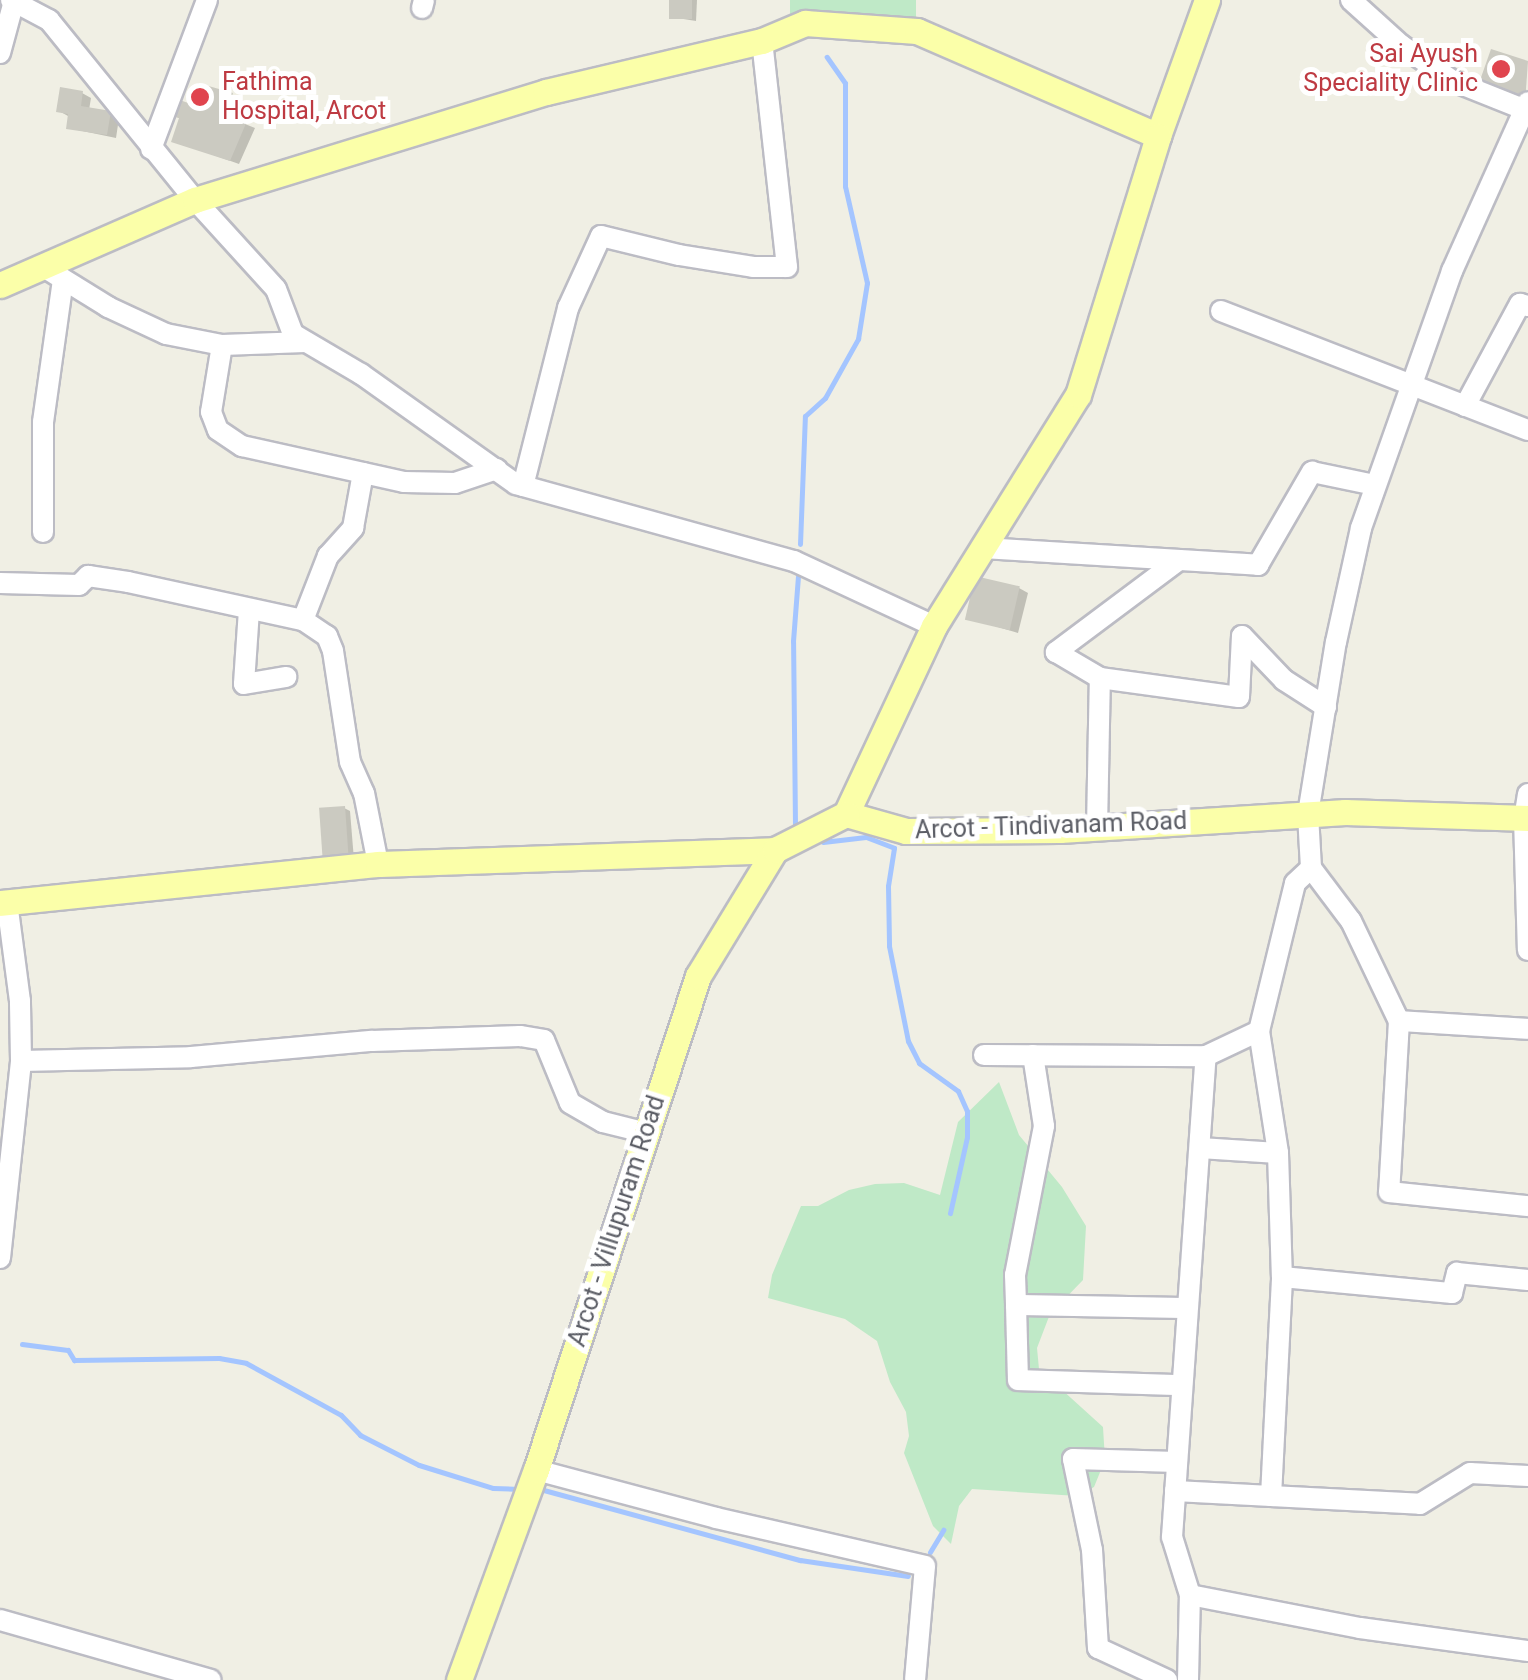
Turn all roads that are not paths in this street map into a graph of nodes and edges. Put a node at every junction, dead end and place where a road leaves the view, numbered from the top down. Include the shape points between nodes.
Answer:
1 (207, 0) edge
2 (1207, 0) edge
3 (1351, 0) edge
4 (13, 1) edge
5 (762, 41) junction
6 (0, 53) edge
7 (1527, 108) edge
8 (1158, 136) junction
9 (152, 149) junction
10 (194, 200) junction
11 (52, 272) junction
12 (4, 279) edge
13 (1528, 306) edge
14 (1221, 311) dead end
15 (305, 342) junction
16 (222, 344) junction
17 (1412, 386) junction
18 (1465, 406) junction
19 (1528, 430) edge
20 (497, 469) junction
21 (363, 473) junction
22 (1375, 484) junction
23 (523, 486) junction
24 (43, 532) dead end
25 (983, 548) junction
26 (1178, 560) junction
27 (0, 583) edge
28 (249, 610) junction
29 (303, 620) junction
30 (934, 626) junction
31 (286, 676) dead end
32 (1100, 678) junction
33 (1326, 707) junction
34 (1527, 810) edge
35 (846, 814) junction
36 (1308, 814) junction
37 (1098, 828) junction
38 (775, 850) junction
39 (378, 864) junction
40 (1311, 868) junction
41 (3, 903) edge
42 (1528, 950) edge
43 (8, 982) edge
44 (1398, 1022) junction
45 (1528, 1030) edge
46 (1259, 1032) junction
47 (984, 1055) dead end
48 (1033, 1055) junction
49 (1206, 1056) junction
50 (21, 1061) junction
51 (647, 1132) junction
52 (1200, 1148) junction
53 (1278, 1153) junction
54 (1528, 1206) edge
55 (0, 1258) edge
56 (1282, 1277) junction
57 (1528, 1280) edge
58 (1016, 1305) junction
59 (1186, 1308) junction
60 (1182, 1386) junction
61 (1177, 1462) junction
62 (536, 1470) junction
63 (1528, 1476) edge
64 (1175, 1491) junction
65 (1272, 1496) junction
66 (1190, 1595) junction
67 (0, 1620) edge
68 (1528, 1651) edge
69 (212, 1680) edge
70 (459, 1680) edge
71 (915, 1680) edge
72 (1167, 1680) edge
73 (1188, 1680) edge

1 - 9 street
2 - 8 main road
3 - 7 street via 1452,81
4 - 6 street
4 - 9 street via 49,20
5 - 8 main road via 805,24 917,31
5 - 10 main road via 546,92
5 - 23 street via 787,267 680,255 602,236 568,308
7 - 17 street via 1452,271
8 - 25 main road via 1078,396
9 - 10 street
10 - 11 main road
10 - 15 street via 276,288 293,334
11 - 12 main road
11 - 16 street via 166,334
11 - 24 street
13 - 18 street via 1520,304
14 - 17 street
15 - 16 street
15 - 20 street
16 - 21 street via 211,412 218,430 242,446
17 - 18 street
17 - 22 street
18 - 19 street
20 - 21 street via 455,483
20 - 23 street
21 - 29 street via 353,528 328,556
22 - 26 street via 1312,472 1258,565
22 - 33 street
23 - 30 street via 794,561
25 - 26 street
25 - 30 main road
26 - 32 street via 1056,652
27 - 28 street via 79,584 88,576
28 - 29 street
28 - 31 street via 244,684
29 - 39 street via 327,636 333,651 350,762 364,793
30 - 35 main road
32 - 33 street via 1239,697 1242,636 1284,680
32 - 37 street
33 - 36 street
34 - 36 main road, Arcot - Tindivanam Road
34 - 42 street
35 - 37 main road, Arcot - Tindivanam Road via 906,831
35 - 38 main road
36 - 37 main road, Arcot - Tindivanam Road
36 - 40 street
38 - 39 main road
38 - 51 main road, Arcot - Villupuram Road via 698,976
39 - 41 main road
40 - 44 street via 1351,921
40 - 46 street via 1295,883
41 - 43 street
43 - 50 street
44 - 45 street
44 - 54 street via 1388,1192
46 - 49 street
46 - 53 street
47 - 48 street
48 - 49 street
48 - 58 street via 1044,1126 1015,1275
49 - 52 street
50 - 51 street via 520,1036 544,1040 570,1103 603,1122
50 - 55 street
51 - 62 main road, Arcot - Villupuram Road
52 - 53 street
52 - 59 street
53 - 56 street
56 - 57 street via 1452,1293 1457,1273
56 - 65 street
58 - 59 street
58 - 60 street via 1018,1380
59 - 60 street
60 - 61 street
61 - 64 street
61 - 72 street via 1073,1459 1092,1550 1098,1648
62 - 70 main road, Arcot - Villupuram Road
62 - 71 street via 925,1566
63 - 65 street via 1470,1473 1420,1504
64 - 65 street
64 - 66 street via 1172,1538
66 - 68 street
66 - 73 street
67 - 69 street

